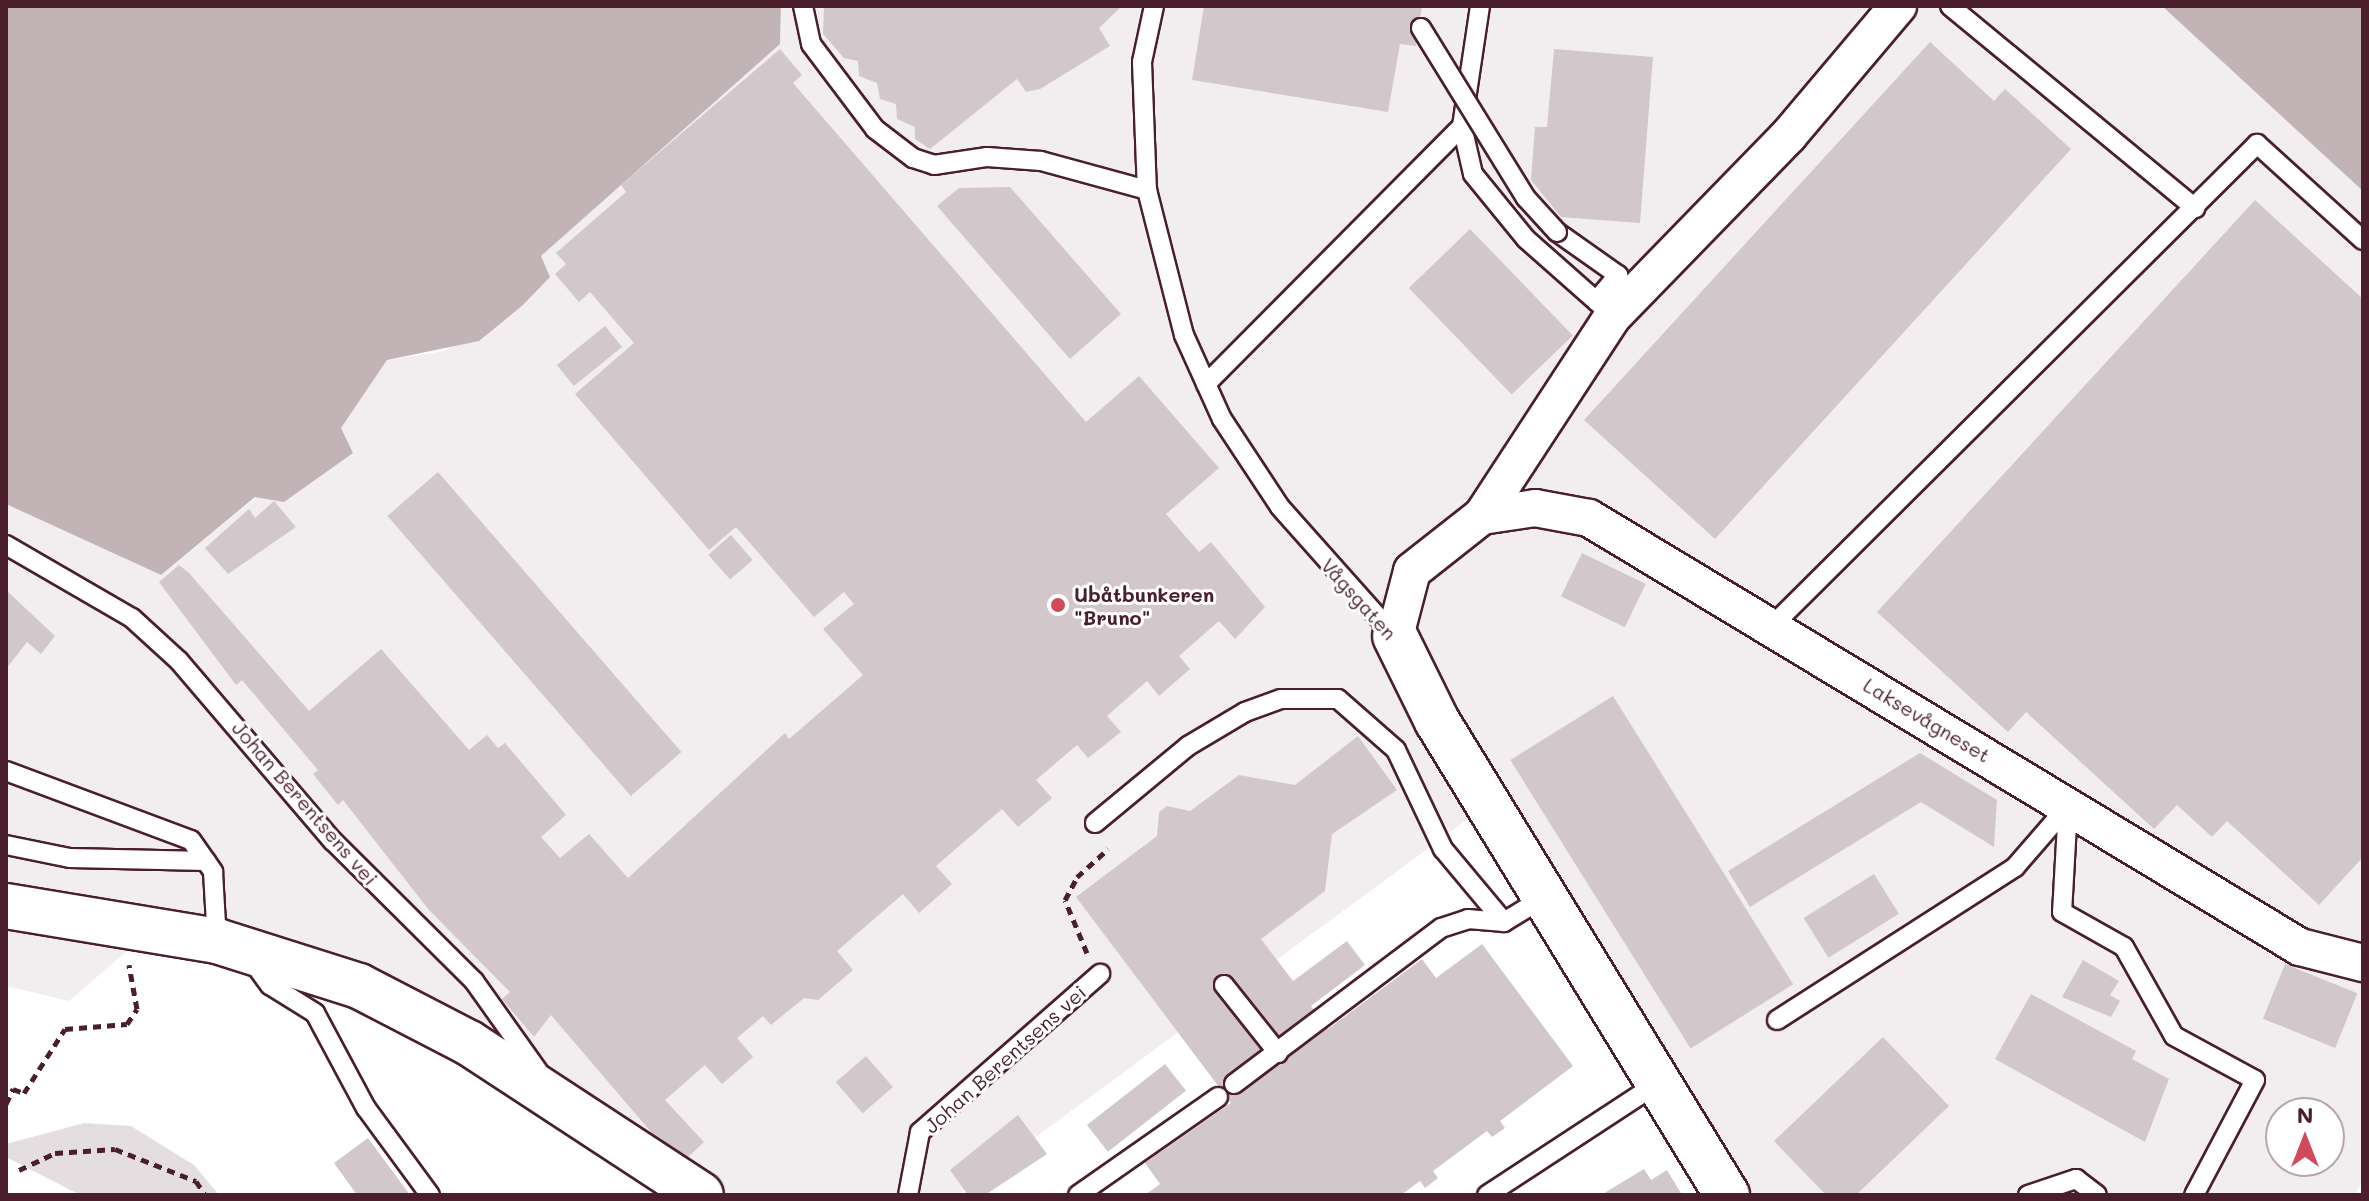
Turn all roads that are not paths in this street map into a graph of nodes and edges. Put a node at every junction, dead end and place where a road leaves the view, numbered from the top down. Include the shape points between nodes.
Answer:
1 (803, 6) edge
2 (1154, 6) edge
3 (1480, 6) edge
4 (1898, 6) edge
5 (1950, 6) edge
6 (1421, 28) dead end
7 (1462, 126) junction
8 (1147, 190) junction
9 (2195, 208) junction
10 (2363, 240) edge
11 (1604, 308) junction
12 (1206, 384) junction
13 (1482, 516) junction
14 (6, 545) edge
15 (1772, 626) junction
16 (1395, 636) junction
17 (6, 771) edge
18 (2068, 806) junction
19 (1095, 823) road end
20 (6, 845) edge
21 (206, 861) junction
22 (1545, 897) junction
23 (6, 906) edge
24 (1504, 922) junction
25 (231, 946) junction
26 (2363, 963) edge
27 (1100, 974) road end
28 (1224, 985) dead end
29 (1777, 1020) dead end
30 (1278, 1053) junction
31 (1658, 1083) junction
32 (1234, 1084) dead end
33 (1218, 1097) dead end
34 (565, 1105) junction
35 (430, 1195) edge
36 (701, 1195) edge
37 (908, 1195) edge
38 (1078, 1195) edge
39 (1487, 1195) edge
40 (1727, 1195) edge
41 (2028, 1195) edge
42 (2097, 1195) edge
43 (2194, 1195) edge

1 - 8 lane via 811,44 875,129 913,158 934,165 987,157 1041,161
2 - 8 lane, Vågsgaten via 1142,62
3 - 7 lane
4 - 11 street, Laksevågneset via 1789,135
5 - 9 lane
6 - 11 lane, bridge via 1526,198 1557,232 1618,275
7 - 11 lane via 1473,174 1493,204
7 - 12 lane
8 - 12 lane, Vågsgaten via 1184,335
9 - 10 lane via 2257,144
9 - 15 lane
11 - 13 street, Laksevågneset
12 - 16 lane, Vågsgaten via 1280,507
13 - 15 street, Laksevågneset via 1535,508 1589,518
13 - 16 street, Laksevågneset via 1412,571
14 - 34 lane, Johan Berentsens vei via 132,618 179,661 333,841 474,981
15 - 18 street, Laksevågneset
16 - 22 street, Vågsgaten via 1437,721
17 - 21 lane via 153,822 191,840
18 - 26 street, Laksevågneset via 2300,947
18 - 29 lane via 2015,867
18 - 43 lane via 2062,912 2124,947 2174,1036 2255,1080
19 - 24 lane via 1188,746 1245,712 1281,699 1338,699 1396,750 1443,849
20 - 21 lane via 70,858
21 - 25 lane
22 - 24 lane
22 - 31 street, Vågsgaten
23 - 25 street, Johan Berentsens vei
24 - 30 lane via 1468,919 1441,928
25 - 34 street, Johan Berentsens vei via 359,986
25 - 35 lane via 270,985 315,1013 366,1108
27 - 37 lane, Johan Berentsens vei via 920,1132
28 - 30 lane
30 - 32 lane
31 - 39 lane
31 - 40 street, Vågsgaten
33 - 38 lane
34 - 36 street, Johan Berentsens vei
41 - 42 lane via 2076,1179

